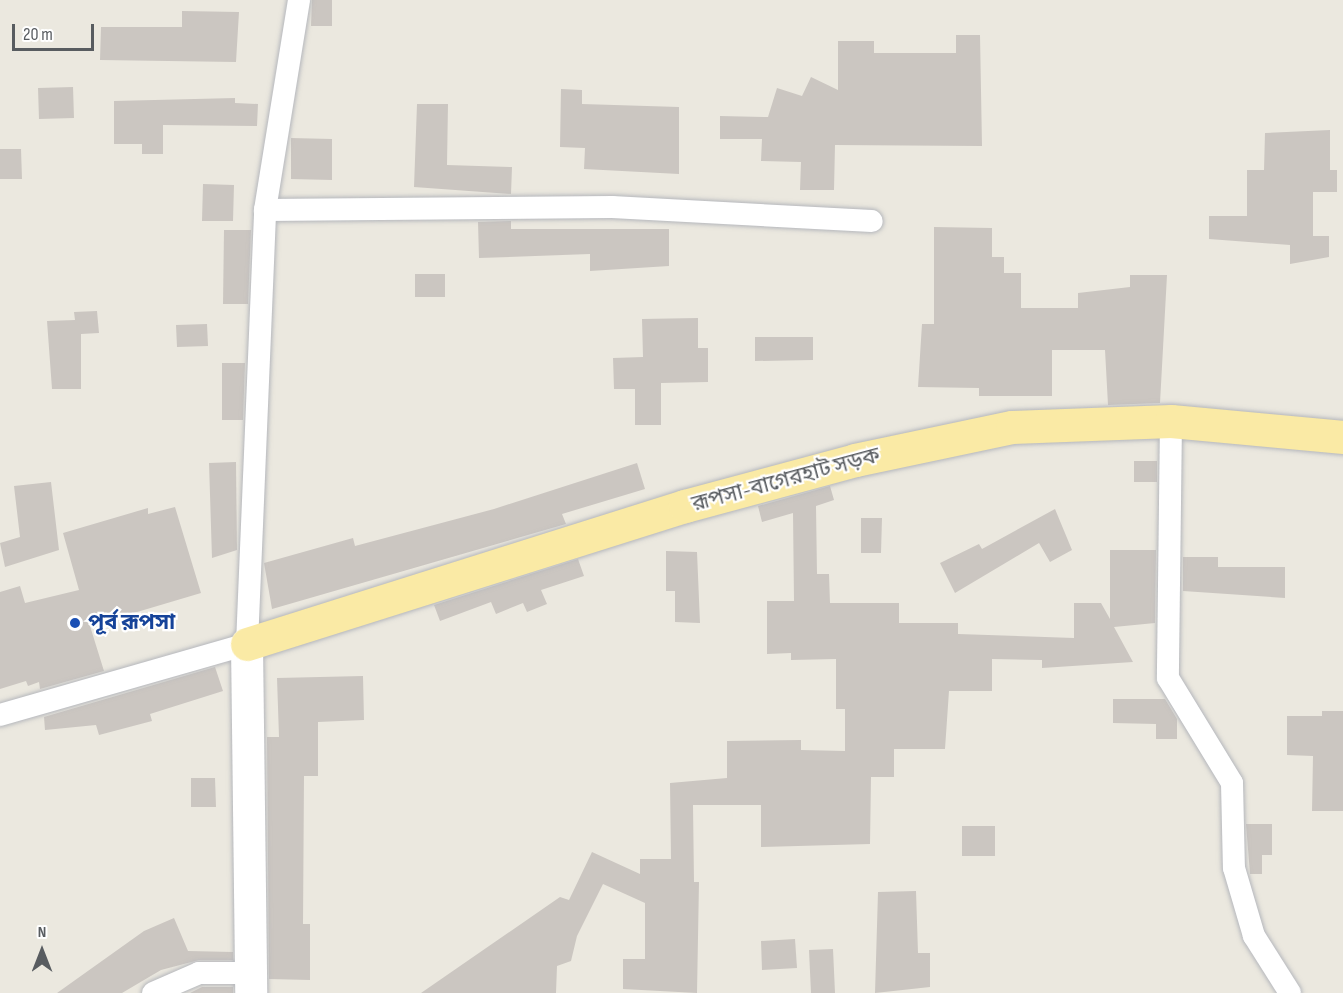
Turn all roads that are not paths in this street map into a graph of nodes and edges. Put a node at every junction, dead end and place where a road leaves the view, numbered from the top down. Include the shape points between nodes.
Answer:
1 (299, 0) edge
2 (265, 210) junction
3 (872, 220) dead end
4 (1171, 421) junction
5 (1343, 437) edge
6 (247, 644) junction
7 (0, 715) edge
8 (252, 983) edge
9 (153, 993) edge
10 (1290, 993) edge

1 - 2 street
2 - 3 street via 612,207
2 - 6 street
4 - 5 main road, রূপসা-বাগেরহাট সড়ক
4 - 6 main road, রূপসা-বাগেরহাট সড়ক via 1012,427 855,460 452,576
4 - 10 street via 1168,678 1232,783 1234,868 1254,936
6 - 7 street
6 - 8 main road
8 - 9 street via 199,973

